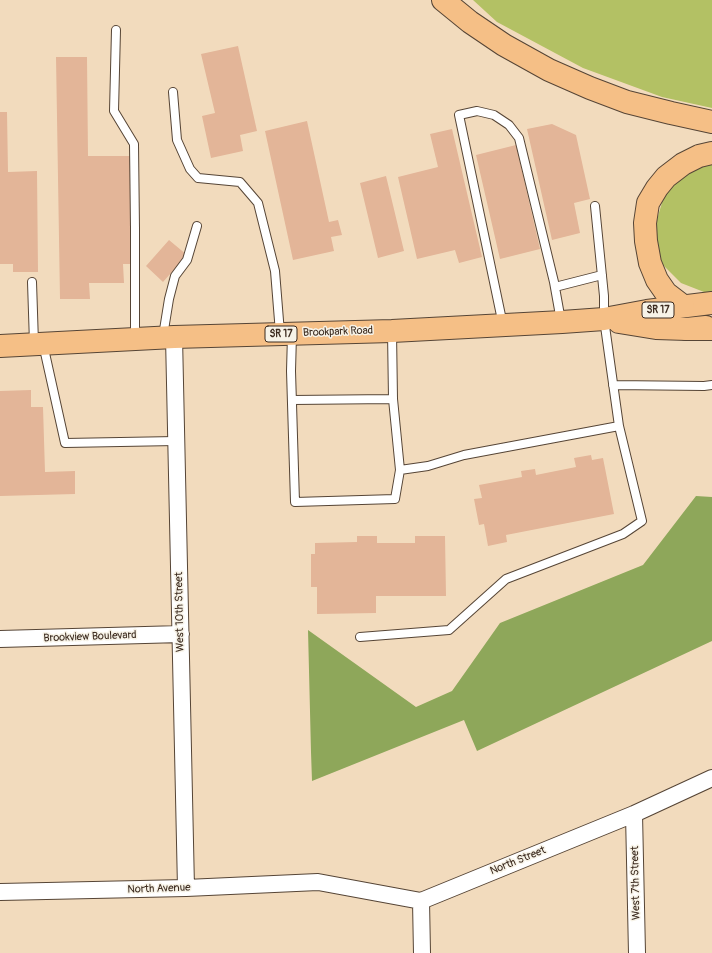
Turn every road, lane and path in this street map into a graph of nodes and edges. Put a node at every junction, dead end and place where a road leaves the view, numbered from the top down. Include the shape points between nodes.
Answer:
1 (443, 0) edge
2 (116, 30) dead end
3 (173, 92) dead end
4 (712, 122) edge
5 (712, 153) edge
6 (595, 206) dead end
7 (197, 226) dead end
8 (602, 275) junction
9 (32, 282) dead end
10 (555, 287) junction
11 (712, 303) edge
12 (683, 306) junction
13 (604, 319) junction
14 (562, 322) junction
15 (503, 325) junction
16 (712, 328) edge
17 (392, 331) junction
18 (286, 334) junction
19 (169, 337) junction
20 (135, 339) junction
21 (38, 344) junction
22 (0, 346) edge
23 (613, 385) junction
24 (712, 385) edge
25 (393, 399) junction
26 (292, 400) junction
27 (619, 426) junction
28 (176, 441) junction
29 (400, 470) junction
30 (180, 634) junction
31 (360, 637) dead end
32 (0, 640) edge
33 (712, 778) edge
34 (634, 814) junction
35 (186, 888) junction
36 (0, 892) edge
37 (421, 902) junction
38 (422, 953) edge
39 (637, 953) edge

1 - 4 main road via 504,45 549,70 627,102
2 - 20 lane via 114,111 134,144
3 - 18 lane via 177,140 190,169 198,178 240,182 258,203 275,271
5 - 12 main road via 698,156 666,177 648,203 645,223 650,263 666,293
6 - 8 lane
7 - 19 lane via 187,260 175,276 169,299
8 - 10 lane
8 - 13 lane
9 - 21 lane
10 - 14 lane
10 - 15 lane via 519,138 509,125 494,116 478,111 459,115
11 - 12 main road, SR 17
12 - 13 main road, SR 17
13 - 14 main road, Brookpark Road / SR 17
13 - 16 main road, SR 17 via 656,328
13 - 23 lane
14 - 15 main road, Brookpark Road / SR 17
15 - 17 main road, Brookpark Road / SR 17
17 - 18 main road, Brookpark Road / SR 17
17 - 25 lane
18 - 19 main road, Brookpark Road / SR 17
18 - 26 lane
19 - 20 main road, Brookpark Road / SR 17
19 - 28 street, West 10th Street
20 - 21 main road, Brookpark Road / SR 17
21 - 22 main road, Brookpark Road / SR 17
21 - 28 lane via 65,444
23 - 24 lane
23 - 27 lane
25 - 26 lane
25 - 29 lane
26 - 29 lane via 295,502 395,499
27 - 29 lane via 464,455 428,466
27 - 31 lane via 642,520 623,534 506,580 449,630
28 - 30 street, West 10th Street
30 - 32 street, Brookview Boulevard
30 - 35 street, West 10th Street
33 - 34 street, North Street
34 - 37 street, North Street
34 - 39 street, West 7th Street
35 - 36 street, North Avenue
35 - 37 street, North Avenue via 318,882
37 - 38 street

